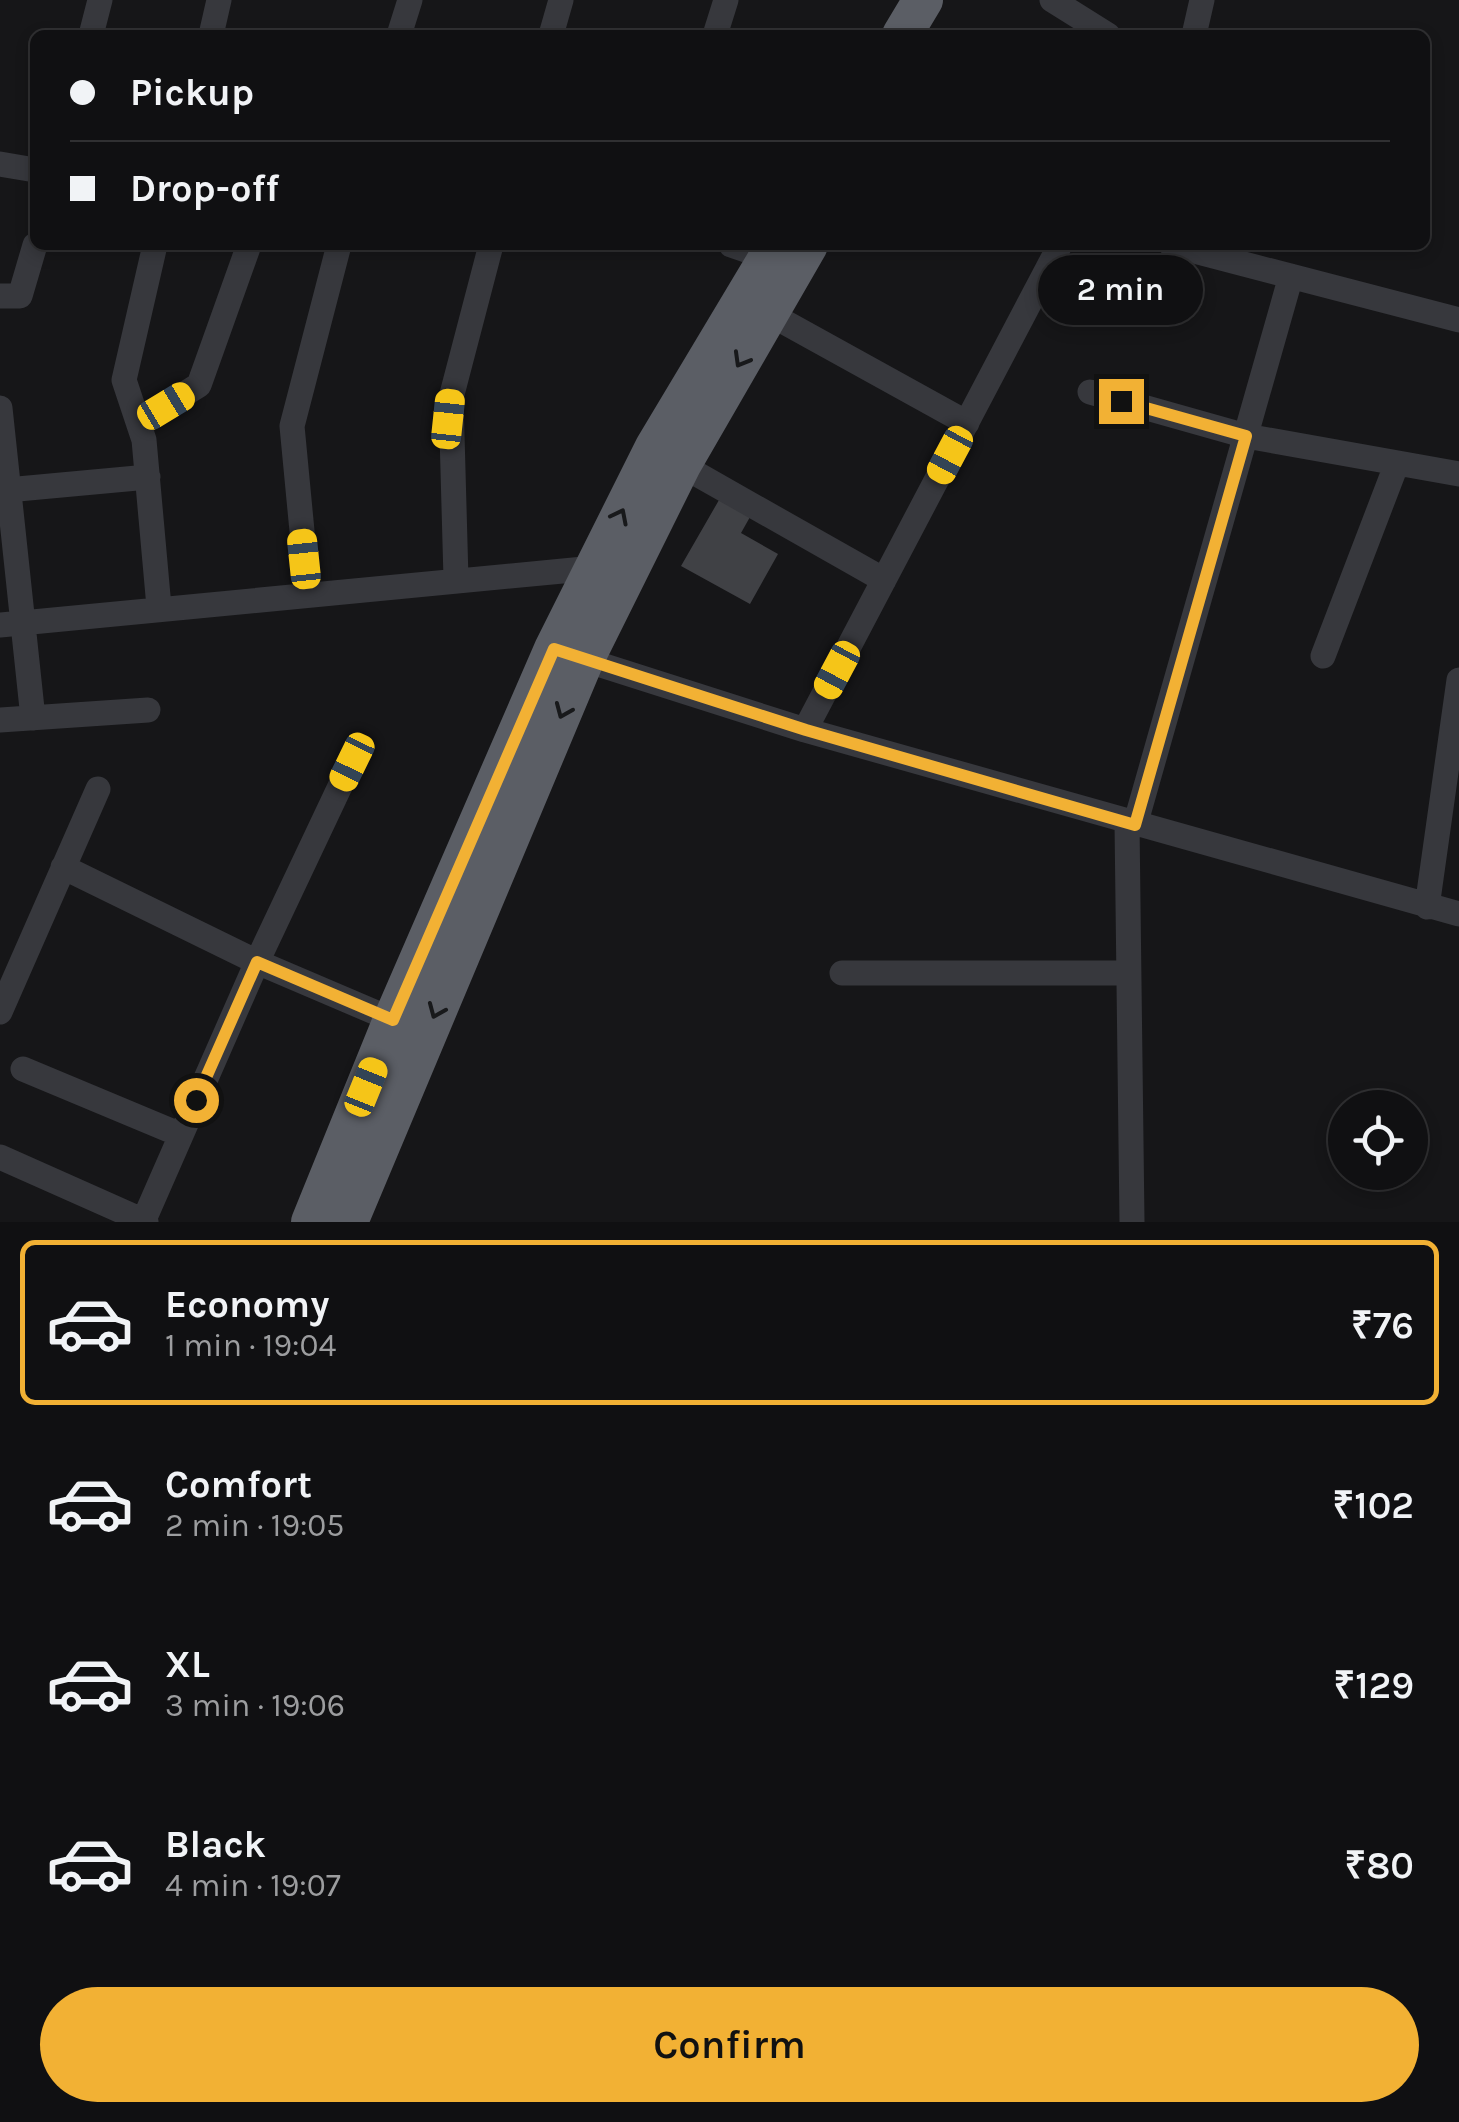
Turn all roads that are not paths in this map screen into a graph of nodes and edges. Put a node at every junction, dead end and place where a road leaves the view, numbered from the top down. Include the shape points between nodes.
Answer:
1 (100, 0) edge
2 (219, 0) edge
3 (410, 0) edge
4 (560, 0) edge
5 (726, 0) edge
6 (923, 0) edge
7 (954, 0) edge
8 (1052, 0) edge
9 (1202, 0) edge
10 (91, 30) edge
11 (212, 30) edge
12 (401, 30) edge
13 (551, 30) edge
14 (717, 30) edge
15 (905, 30) edge
16 (936, 30) edge
17 (1100, 30) edge
18 (1195, 30) edge
19 (0, 164) edge
20 (30, 169) edge
21 (34, 250) edge
22 (154, 250) edge
23 (247, 250) edge
24 (338, 250) edge
25 (490, 250) edge
26 (762, 250) edge
27 (1057, 250) edge
28 (1190, 250) edge
29 (787, 254) edge
30 (1291, 276) junction
31 (0, 296) edge
32 (768, 313) junction
33 (1459, 320) edge
34 (1090, 392) dead end
35 (0, 408) edge
36 (139, 422) junction
37 (966, 423) junction
38 (1246, 436) junction
39 (1397, 462) junction
40 (681, 465) junction
41 (1459, 474) edge
42 (148, 477) junction
43 (7, 490) junction
44 (594, 568) junction
45 (456, 579) junction
46 (884, 580) junction
47 (308, 594) junction
48 (160, 607) junction
49 (12, 624) edge
50 (569, 654) junction
51 (1323, 656) dead end
52 (1459, 680) edge
53 (148, 710) dead end
54 (33, 718) junction
55 (0, 720) edge
56 (806, 730) junction
57 (352, 762) dead end
58 (98, 789) dead end
59 (1131, 824) junction
60 (62, 867) junction
61 (1427, 908) junction
62 (1459, 914) edge
63 (257, 962) junction
64 (842, 973) dead end
65 (1128, 973) junction
66 (0, 1012) edge
67 (393, 1020) junction
68 (23, 1068) dead end
69 (181, 1135) junction
70 (0, 1157) edge
71 (144, 1222) edge
72 (311, 1222) edge
73 (348, 1222) edge
74 (1132, 1222) edge

1 - 10 street
2 - 11 street
3 - 12 street
4 - 13 street
5 - 14 street
6 - 15 highway
7 - 16 highway
8 - 17 street
9 - 18 street
19 - 20 street
21 - 31 street via 22,292 17,298
22 - 36 street via 124,380
23 - 36 street via 199,384
24 - 47 street via 292,426
25 - 45 street via 450,398
26 - 29 street
27 - 37 street
28 - 30 street
29 - 32 highway
44 -> 29 highway via 655,446
30 - 33 street
30 - 38 street
32 - 37 street
32 -> 40 highway
34 - 38 street
35 - 43 street
36 - 42 street
37 - 46 street
38 - 39 street
38 - 59 street
39 - 41 street
39 - 51 street
40 - 46 street
40 - 50 highway
42 - 43 street
42 - 48 street
43 - 49 street
44 - 45 street
44 - 50 highway
45 - 47 street
46 - 56 street
47 - 48 street
48 - 49 street
49 - 54 street
50 - 56 street
50 - 67 highway
50 -> 73 highway
52 - 61 street
53 - 54 street
54 - 55 street
56 - 59 street
57 - 63 street
58 - 60 street
59 - 61 street
59 - 65 street
60 - 63 street
60 - 66 street
61 - 62 street
63 - 67 street
63 - 69 street
64 - 65 street
65 - 74 street
67 - 72 highway
68 - 69 street
69 - 71 street
70 - 71 street

